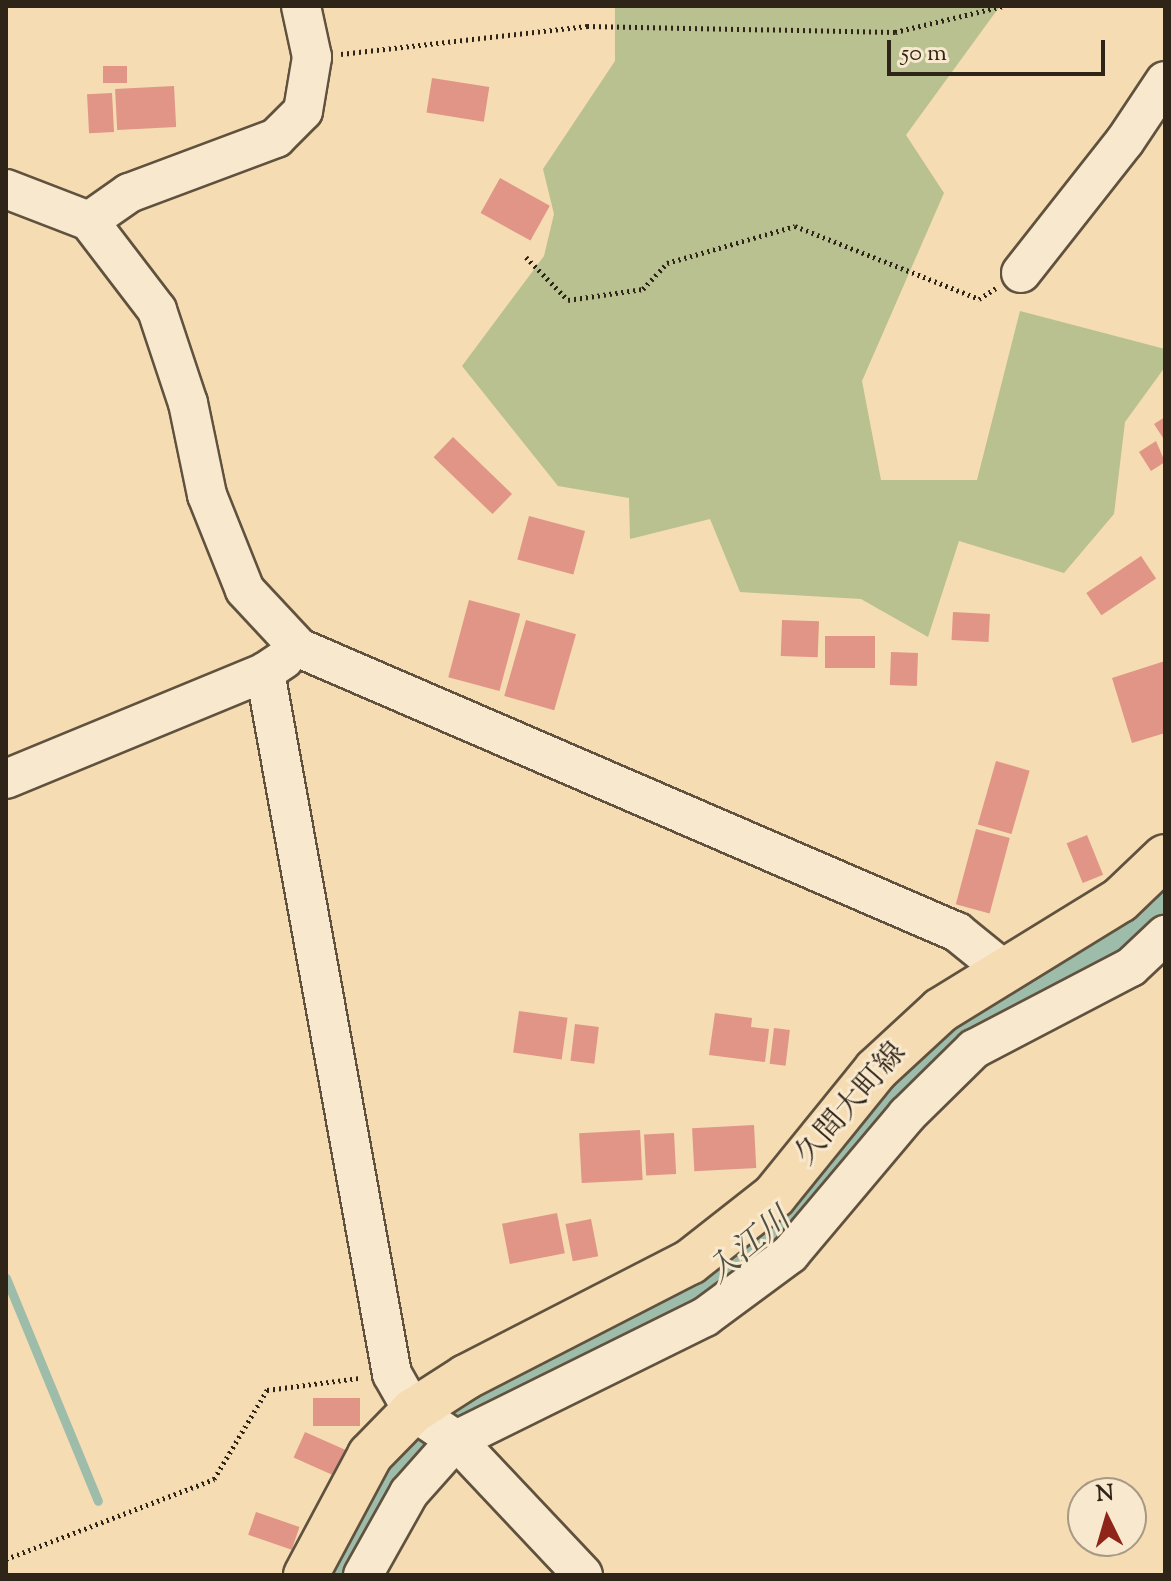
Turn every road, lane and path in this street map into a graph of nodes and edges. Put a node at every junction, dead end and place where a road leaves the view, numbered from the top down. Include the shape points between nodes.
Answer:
1 (301, 6) edge
2 (1003, 6) edge
3 (312, 57) junction
4 (1165, 81) edge
5 (6, 189) edge
6 (89, 221) junction
7 (526, 257) dead end
8 (1021, 273) joint
9 (299, 648) junction
10 (265, 672) junction
11 (6, 779) edge
12 (1165, 857) edge
13 (1165, 935) edge
14 (1004, 970) junction
15 (403, 1392) junction
16 (456, 1440) junction
17 (6, 1559) edge
18 (306, 1575) edge
19 (363, 1575) edge
20 (583, 1575) edge

1 - 3 street
2 - 3 path via 895,32 587,26
3 - 6 street via 303,111 276,138 129,193
4 - 8 street
5 - 6 street
6 - 9 street via 157,310 188,403 207,495 245,590
7 - 8 path via 568,300 643,289 667,263 795,226 979,299
9 - 10 street
9 - 14 street via 957,932
10 - 11 street
10 - 15 street
12 - 14 main road, 久間大町線 via 1120,900
13 - 16 street via 1131,967 974,1049 907,1115 790,1254 705,1317
14 - 15 main road, 久間大町線 via 941,1010 876,1070 774,1196 690,1262 466,1377
15 - 16 street
15 - 17 path via 267,1390 214,1479
15 - 18 main road, 久間大町線
16 - 19 street via 409,1493
16 - 20 street

